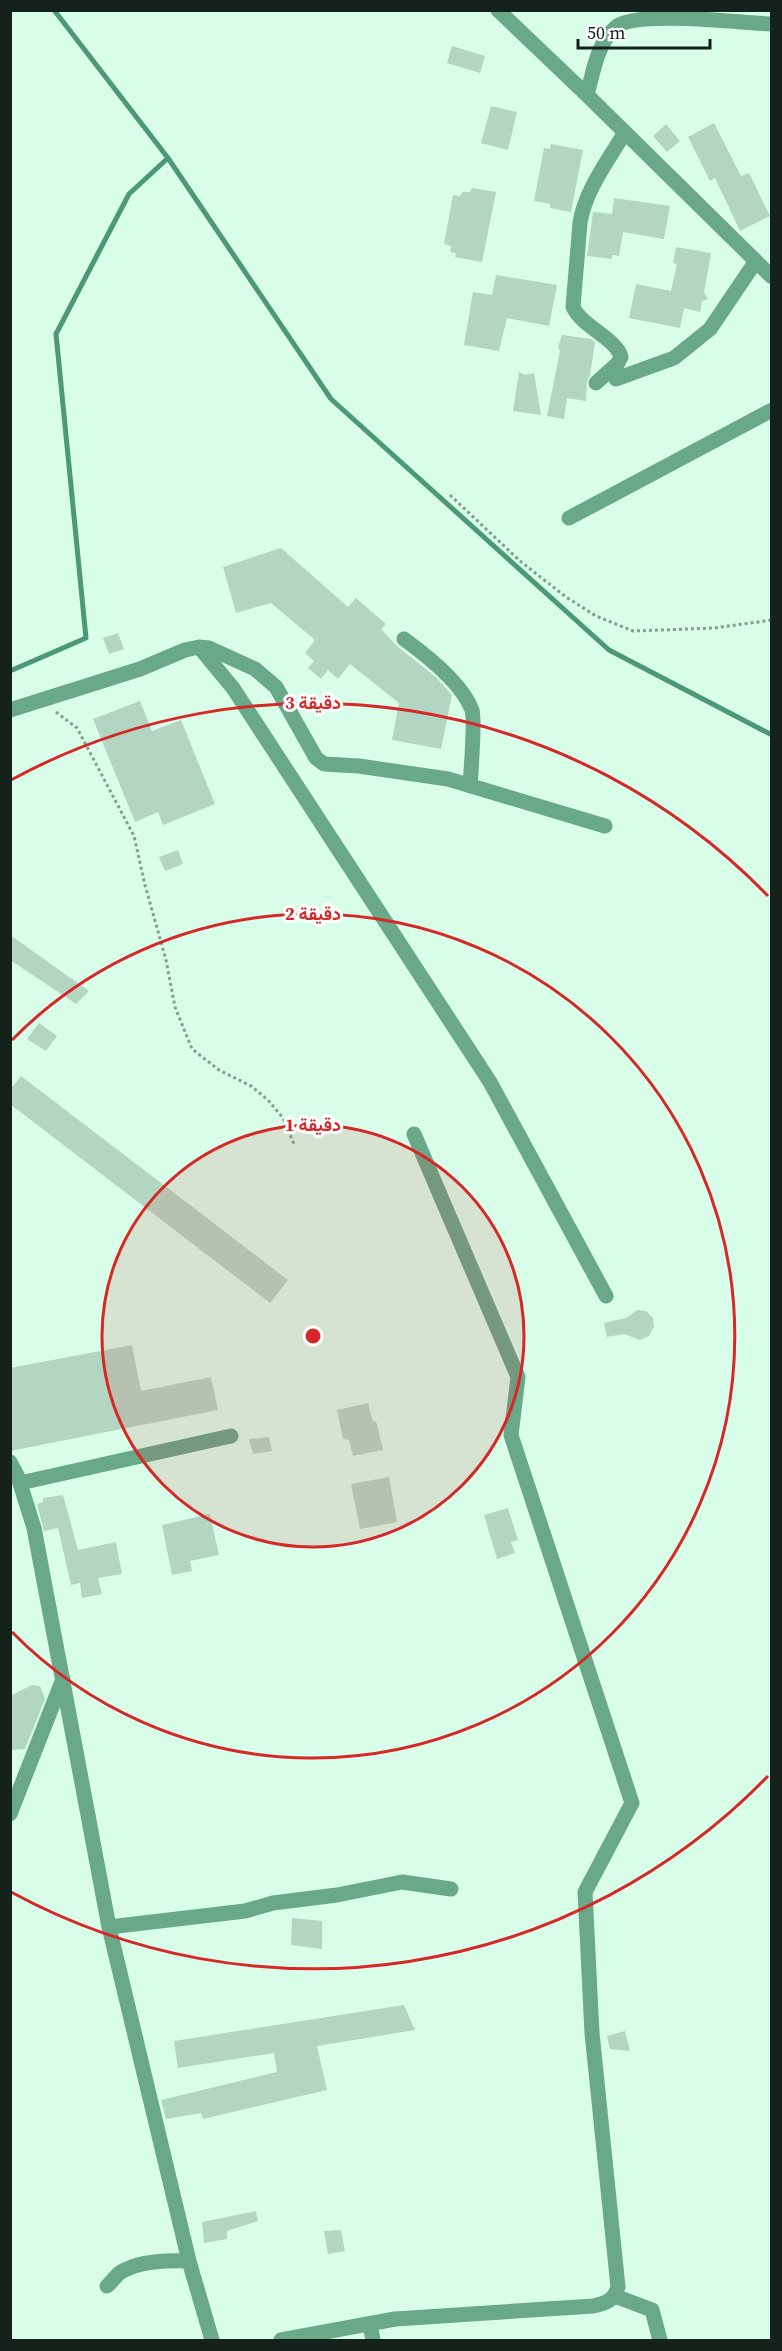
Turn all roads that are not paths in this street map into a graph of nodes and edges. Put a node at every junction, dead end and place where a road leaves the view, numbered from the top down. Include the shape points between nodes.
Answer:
1 (498, 10) edge
2 (742, 17) edge
3 (771, 24) edge
4 (587, 95) junction
5 (625, 132) junction
6 (756, 261) junction
7 (771, 278) edge
8 (616, 379) dead end
9 (596, 382) dead end
10 (771, 410) edge
11 (569, 519) dead end
12 (404, 639) dead end
13 (199, 647) junction
14 (10, 710) edge
15 (470, 786) junction
16 (605, 826) dead end
17 (414, 1134) dead end
18 (606, 1296) dead end
19 (231, 1436) dead end
20 (10, 1462) edge
21 (20, 1483) junction
22 (63, 1679) junction
23 (10, 1814) edge
24 (451, 1889) dead end
25 (109, 1927) junction
26 (189, 2261) junction
27 (107, 2286) dead end
28 (615, 2296) junction
29 (370, 2324) junction
30 (213, 2340) edge
31 (281, 2340) edge
32 (373, 2340) edge
33 (660, 2340) edge

1 - 4 street
2 - 3 street
2 - 4 street via 654,19 617,26 597,57
4 - 5 street
5 - 6 street
5 - 9 street via 591,189 580,223 573,307 621,357
6 - 7 street
6 - 8 street via 710,329 674,358
10 - 11 street
12 - 15 street via 432,659 472,711
13 - 14 street
13 - 15 street via 255,669 276,687 316,758 324,764 448,779
13 - 18 street via 233,688 490,1082
15 - 16 street
17 - 28 street via 518,1377 511,1435 632,1803 585,1892 592,2033 618,2287
19 - 21 street
20 - 21 street
21 - 22 street via 34,1528
22 - 23 street
22 - 25 street
24 - 25 street via 402,1882 245,1911
25 - 26 street
26 - 27 street via 154,2262 122,2272
26 - 30 street
28 - 29 street via 607,2303 593,2306
28 - 33 street via 652,2310
29 - 31 street
29 - 32 street

